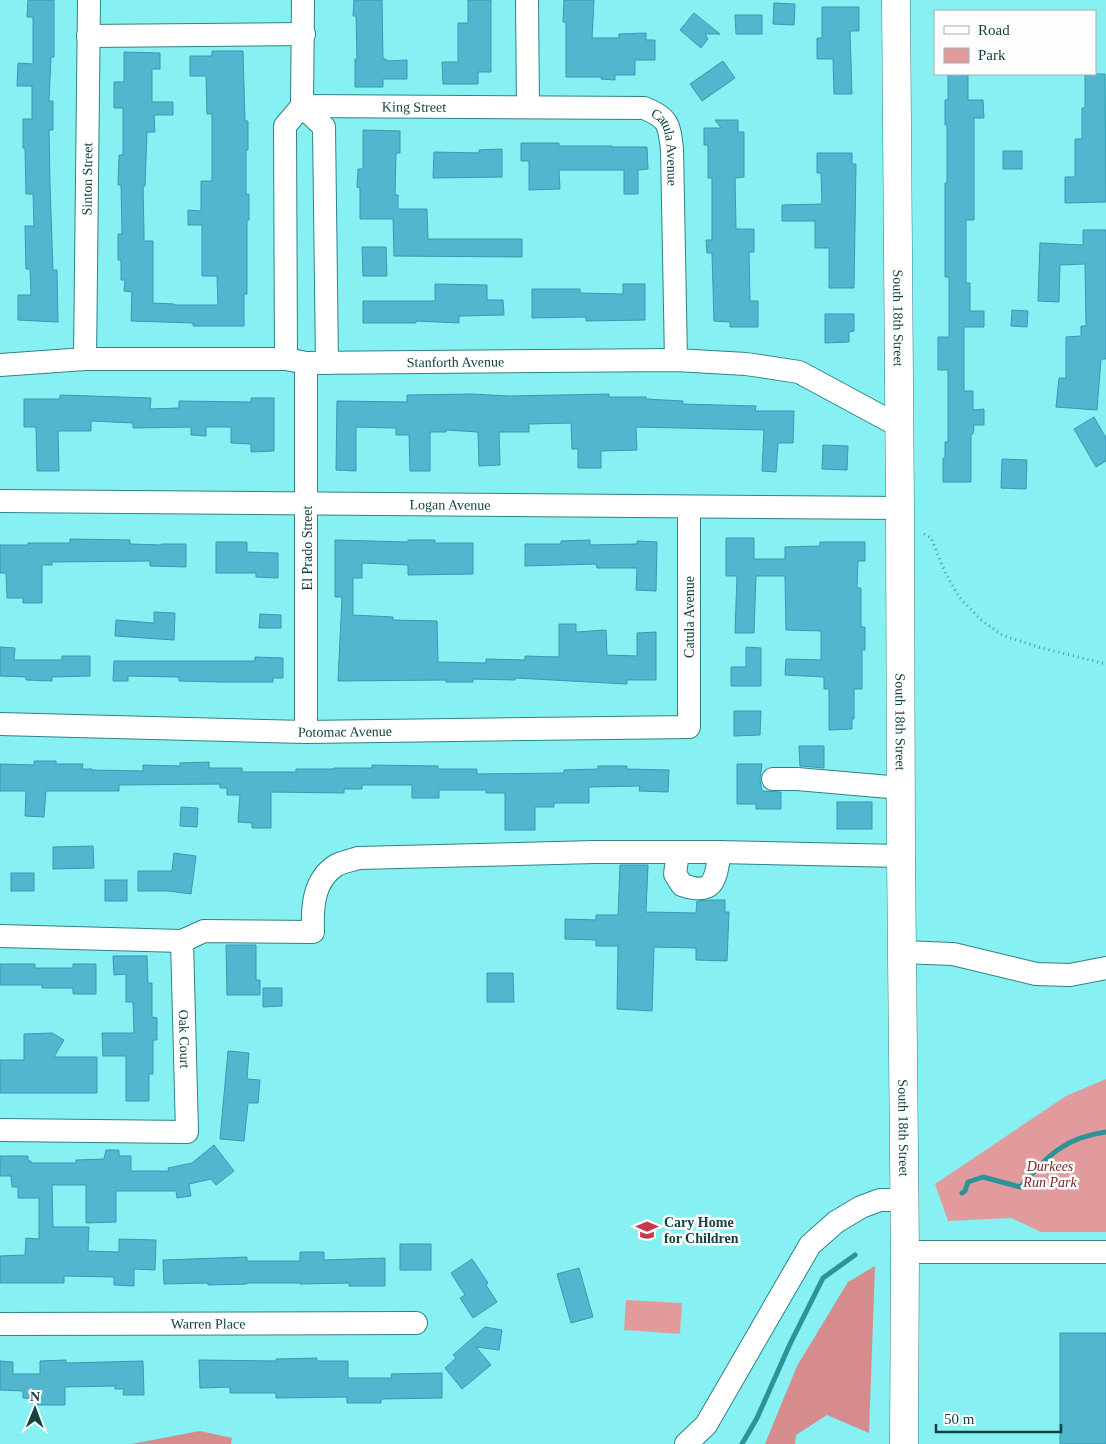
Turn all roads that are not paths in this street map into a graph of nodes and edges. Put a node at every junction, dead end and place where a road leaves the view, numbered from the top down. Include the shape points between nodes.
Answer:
1 (89, 0) edge
2 (303, 0) edge
3 (527, 0) edge
4 (896, 0) edge
5 (304, 34) junction
6 (88, 36) junction
7 (302, 106) junction
8 (528, 107) junction
9 (85, 359) junction
10 (676, 360) junction
11 (306, 362) junction
12 (0, 365) edge
13 (899, 426) junction
14 (0, 502) edge
15 (307, 504) junction
16 (689, 507) junction
17 (900, 508) junction
18 (0, 724) edge
19 (689, 727) joint
20 (306, 732) junction
21 (773, 779) dead end
22 (901, 788) junction
23 (678, 852) junction
24 (720, 852) junction
25 (901, 856) junction
26 (0, 936) edge
27 (182, 941) junction
28 (902, 952) junction
29 (1106, 968) edge
30 (0, 1130) edge
31 (903, 1200) junction
32 (905, 1252) junction
33 (1106, 1252) edge
34 (416, 1323) dead end
35 (0, 1324) edge
36 (906, 1443) edge
37 (686, 1444) edge

1 - 6 street, Sinton Street
2 - 5 street
3 - 8 street
4 - 13 main road, South 18th Street
5 - 6 street
5 - 7 street
6 - 9 street, Sinton Street
7 - 8 street, King Street
7 - 11 street, El Prado Street via 285,126
7 - 11 street, El Prado Street via 324,127
8 - 10 street, Catula Avenue via 644,108 661,115 669,129 672,149
9 - 11 street, Stanforth Avenue
9 - 12 street, Stanforth Avenue
10 - 11 street, Stanforth Avenue
10 - 13 street, Stanforth Avenue via 746,364 799,372
11 - 15 street, El Prado Street
13 - 17 main road, South 18th Street
14 - 15 street, Logan Avenue
15 - 16 street, Logan Avenue
15 - 20 street, El Prado Street
16 - 17 street, Logan Avenue
16 - 19 street, Catula Avenue
17 - 22 main road, South 18th Street
18 - 20 street, Potomac Avenue
19 - 20 street, Potomac Avenue
21 - 22 street
22 - 25 main road, South 18th Street
23 - 24 street
23 - 24 street via 675,874 682,885 695,890 706,889 713,882
23 - 27 street via 358,858 336,865 324,874 316,890 313,932 204,931
24 - 25 street
25 - 28 main road, South 18th Street
26 - 27 street
27 - 30 street, Oak Court via 188,1132
28 - 29 street via 954,954 1036,974 1070,975
28 - 31 main road, South 18th Street
31 - 32 main road, South 18th Street
31 - 37 street via 880,1200 861,1207 836,1222 810,1245 706,1425
32 - 33 street
32 - 36 main road, South 18th Street
34 - 35 street, Warren Place

